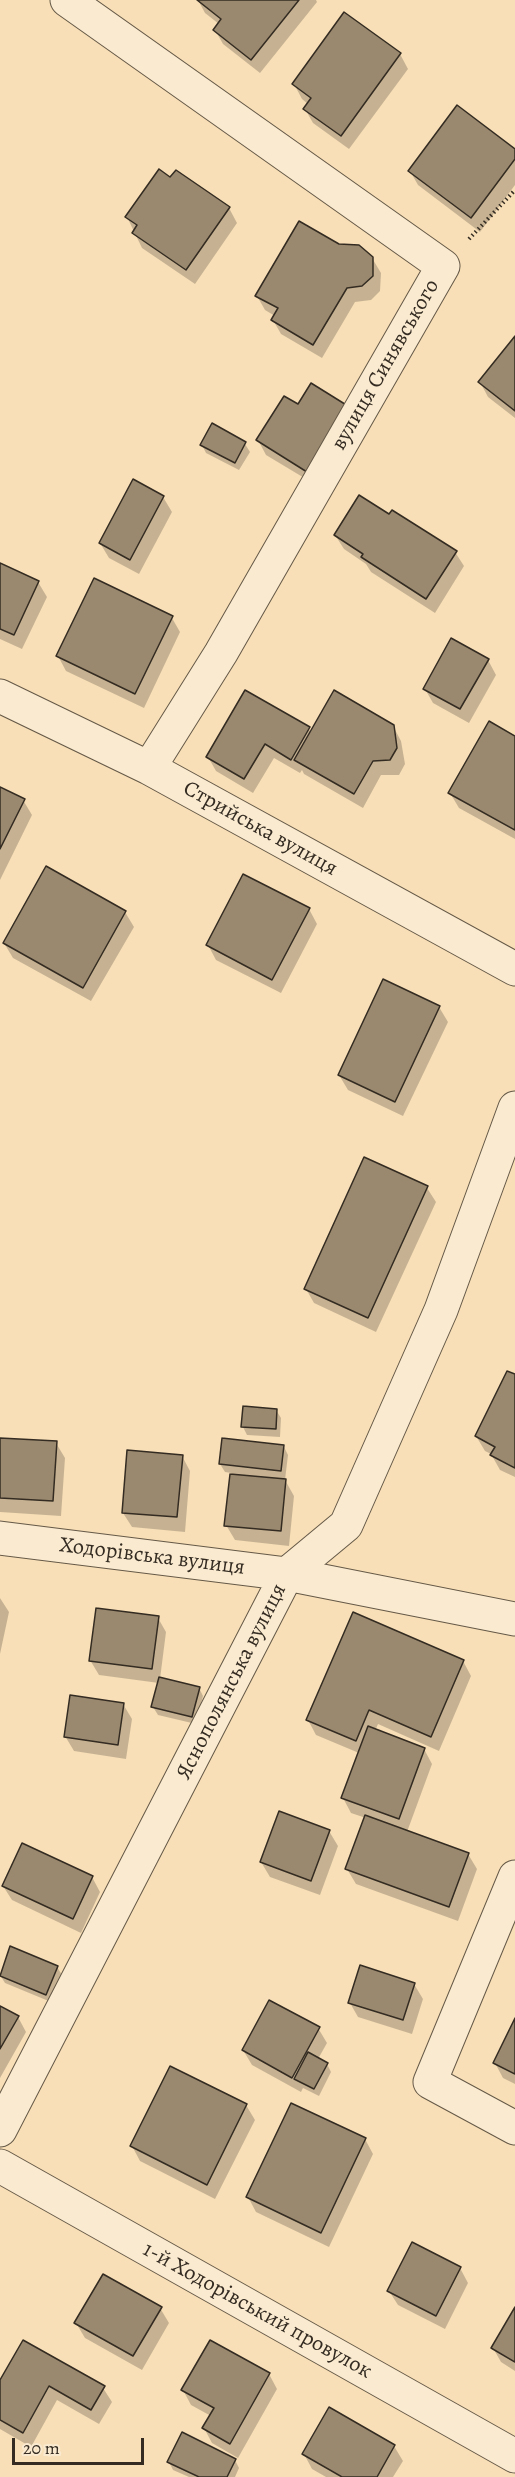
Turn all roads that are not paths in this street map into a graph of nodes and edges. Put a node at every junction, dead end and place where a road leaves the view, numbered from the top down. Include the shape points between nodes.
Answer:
1 (67, 0) edge
2 (0, 696) edge
3 (149, 768) junction
4 (515, 969) edge
5 (515, 1108) edge
6 (0, 1538) edge
7 (287, 1575) junction
8 (515, 1619) edge
9 (515, 1877) edge
10 (515, 2128) edge
11 (0, 2130) edge
12 (0, 2166) edge
13 (515, 2456) edge

1 - 3 street, вулиця Синявського via 443,266 226,643
2 - 3 street, Стрийська вулиця
3 - 4 street, Стрийська вулиця
5 - 7 street, Яснополянська вулиця via 441,1310 346,1525
6 - 7 street, Ходорівська вулиця
7 - 8 street, Ходорівська вулиця
7 - 11 street, Яснополянська вулиця
9 - 10 street via 430,2082
12 - 13 street, 1-й Ходорівський провулок

